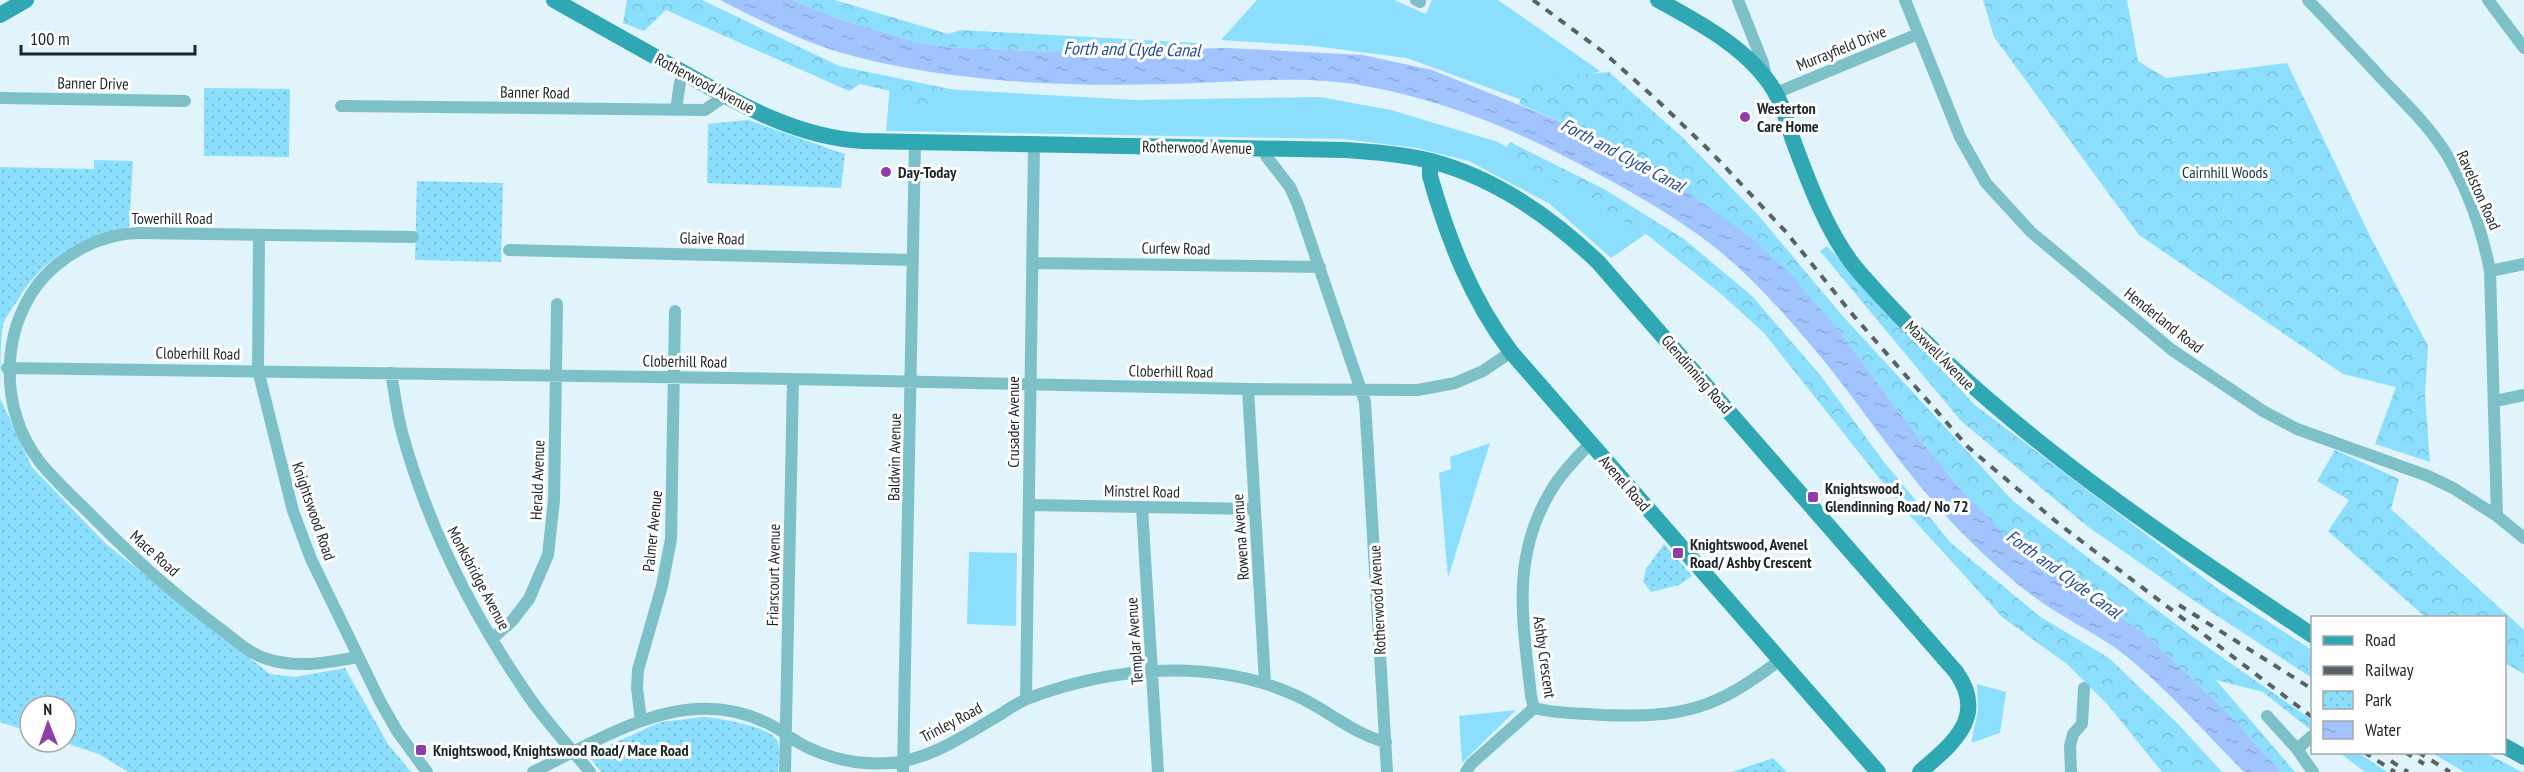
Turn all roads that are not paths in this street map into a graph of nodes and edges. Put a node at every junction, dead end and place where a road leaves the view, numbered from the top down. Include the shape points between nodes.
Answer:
1 (26, 0) edge
2 (554, 0) edge
3 (1658, 0) edge
4 (1738, 0) edge
5 (1905, 0) edge
6 (2308, 0) edge
7 (2488, 0) edge
8 (0, 15) edge
9 (1918, 34) junction
10 (2524, 48) edge
11 (1766, 79) junction
12 (680, 82) dead end
13 (1776, 93) junction
14 (725, 96) junction
15 (0, 98) edge
16 (185, 101) dead end
17 (341, 106) dead end
18 (676, 110) junction
19 (915, 142) junction
20 (1034, 144) junction
21 (1263, 148) junction
22 (1430, 161) junction
23 (259, 234) junction
24 (413, 237) dead end
25 (509, 250) dead end
26 (913, 260) junction
27 (1032, 263) junction
28 (2524, 264) edge
29 (1320, 267) junction
30 (2490, 271) junction
31 (557, 304) dead end
32 (675, 311) dead end
33 (1511, 352) junction
34 (7, 368) junction
35 (258, 370) junction
36 (391, 373) junction
37 (556, 375) junction
38 (674, 377) junction
39 (793, 379) junction
40 (911, 381) junction
41 (1030, 384) junction
42 (1248, 389) junction
43 (1361, 389) junction
44 (2524, 395) edge
45 (2495, 401) junction
46 (1590, 443) junction
47 (1029, 505) junction
48 (1142, 508) junction
49 (1255, 509) junction
50 (2497, 516) junction
51 (2522, 534) edge
52 (2311, 634) edge
53 (492, 639) junction
54 (358, 657) junction
55 (1780, 660) junction
56 (1152, 671) junction
57 (1266, 683) junction
58 (2084, 688) dead end
59 (1026, 699) junction
60 (1534, 708) junction
61 (2267, 716) dead end
62 (642, 721) junction
63 (786, 735) junction
64 (2311, 737) edge
65 (1386, 742) junction
66 (2506, 747) edge
67 (2297, 749) junction
68 (574, 752) junction
69 (2524, 757) edge
70 (904, 767) edge
71 (427, 772) edge
72 (533, 772) edge
73 (590, 772) edge
74 (785, 772) edge
75 (1158, 772) edge
76 (1388, 772) edge
77 (1466, 772) edge
78 (1878, 772) edge
79 (1920, 772) edge
80 (2071, 772) edge
81 (2313, 772) edge

1 - 8 street
2 - 14 street, Rotherwood Avenue
3 - 11 street, Maxwell Avenue via 1716,35 1754,64
4 - 11 street
5 - 9 street, Henderland Road
6 - 30 street, Ravelston Road via 2405,102 2446,154 2475,215
7 - 10 street
9 - 13 street, Murrayfield Drive
9 - 50 street, Henderland Road via 1960,137 1986,183 2031,232 2172,350 2297,429 2428,476
11 - 13 street, Maxwell Avenue
12 - 18 street
13 - 52 street, Maxwell Avenue via 1811,188 1858,272 1956,373 2020,429 2093,483
14 - 18 street, Banner Road via 705,110
14 - 19 street, Rotherwood Avenue via 771,119 822,136
15 - 16 street, Banner Drive
17 - 18 street, Banner Road
19 - 20 street, Rotherwood Avenue
19 - 26 street, Baldwin Avenue
20 - 21 street, Rotherwood Avenue
20 - 27 street, Crusader Avenue
21 - 22 street, Glendinning Road via 1344,150
21 - 29 street, Rotherwood Avenue via 1290,187
22 - 33 street, Avenel Road via 1432,184 1460,266 1479,305
22 - 79 street, Glendinning Road via 1482,179 1518,198 1574,238 1956,672 1967,698 1965,724 1954,742
23 - 24 street, Towerhill Road
23 - 34 street, Towerhill Road via 132,233 82,248 50,270 21,308 11,336
23 - 35 street, Knightswood Road
25 - 26 street, Glaive Road
26 - 40 street, Baldwin Avenue
27 - 29 street, Curfew Road
27 - 41 street, Crusader Avenue
28 - 30 street
29 - 43 street, Rotherwood Avenue
30 - 45 street, Ravelston Road
31 - 37 street, Herald Avenue
32 - 38 street, Palmer Avenue
33 - 43 street, Cloberhill Road via 1483,371 1455,383 1418,390
33 - 46 street, Avenel Road
34 - 35 street, Cloberhill Road
34 - 54 street, Mace Road via 14,415 38,460 132,556 184,601 252,653 265,658 307,665
35 - 36 street, Cloberhill Road
35 - 54 street, Knightswood Road via 293,511 311,559
36 - 37 street, Cloberhill Road
36 - 53 street, Monksbridge Avenue via 402,433 436,532
37 - 38 street, Cloberhill Road
37 - 53 street, Herald Avenue via 554,500 548,555 529,599
38 - 39 street, Cloberhill Road
38 - 62 street, Palmer Avenue via 671,539 638,670
39 - 40 street, Cloberhill Road
39 - 63 street, Friarscourt Avenue
40 - 41 street, Cloberhill Road
40 - 70 street, Baldwin Avenue
41 - 42 street, Cloberhill Road
41 - 47 street, Crusader Avenue
42 - 43 street, Cloberhill Road
42 - 49 street, Rowena Avenue
43 - 65 street, Rotherwood Avenue via 1367,416
44 - 45 street
45 - 50 street, Ravelston Road
46 - 55 street, Avenel Road
46 - 60 street, Ashby Crescent via 1552,489 1526,552 1521,594
47 - 48 street, Minstrel Road
47 - 59 street, Crusader Avenue
48 - 49 street, Minstrel Road
48 - 56 street, Templar Avenue
49 - 57 street, Rowena Avenue
50 - 51 street, Henderland Road
53 - 68 street, Monksbridge Avenue via 527,694
54 - 71 street, Knightswood Road via 397,731
55 - 60 street, Ashby Crescent via 1746,687 1722,699 1668,715
55 - 78 street, Avenel Road
56 - 57 street, Trinley Road via 1200,672
56 - 59 street, Trinley Road via 1091,678
56 - 75 street, Templar Avenue
57 - 65 street, Trinley Road
58 - 80 street via 2082,724 2073,734 2070,746
59 - 70 street, Trinley Road
60 - 77 street
61 - 67 street
62 - 63 street, Trinley Road via 680,709 713,708 750,716
62 - 68 street, Trinley Road
63 - 70 street, Trinley Road via 844,761
63 - 74 street, Friarscourt Avenue
64 - 67 street
65 - 76 street, Rotherwood Avenue
66 - 69 street
67 - 81 street
68 - 72 street, Trinley Road
68 - 73 street, Monksbridge Avenue

